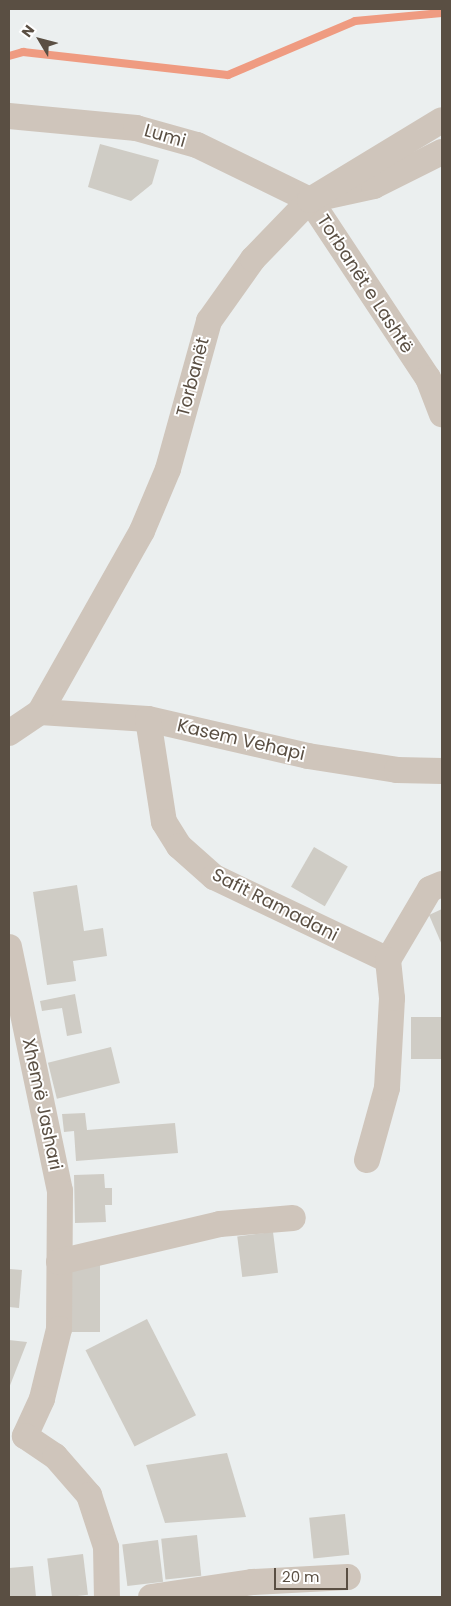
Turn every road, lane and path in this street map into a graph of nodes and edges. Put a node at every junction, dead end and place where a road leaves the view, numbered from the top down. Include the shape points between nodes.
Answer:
1 (9, 116) edge
2 (442, 120) edge
3 (442, 152) edge
4 (310, 200) junction
5 (439, 405) edge
6 (40, 712) junction
7 (148, 719) junction
8 (9, 732) edge
9 (442, 771) edge
10 (442, 884) edge
11 (9, 947) edge
12 (388, 960) junction
13 (367, 1160) dead end
14 (293, 1218) dead end
15 (60, 1262) junction
16 (17, 1441) edge
17 (348, 1577) dead end
18 (108, 1597) edge
19 (151, 1597) edge

1 - 4 street, Lumi via 136,128 197,145
2 - 4 street, Torbanët
3 - 4 street, Torbanët e Lashtë via 374,186
4 - 5 street, Torbanët e Lashtë via 370,286
4 - 6 street, Torbanët via 253,259 209,321 168,469 142,531
6 - 7 street, Kasem Vehapi
6 - 8 street
7 - 9 street, Kasem Vehapi via 308,756 397,770
7 - 12 street, Safit Ramadani via 164,822 179,846 214,877
10 - 12 street via 430,889
11 - 15 street, Xhemë Jashari via 60,1191
12 - 13 street via 392,998 387,1088
14 - 15 street via 220,1224
15 - 16 street, Xhemë Jashari via 59,1329 42,1399
16 - 18 street via 54,1456 88,1495 106,1547
17 - 19 street via 252,1582

